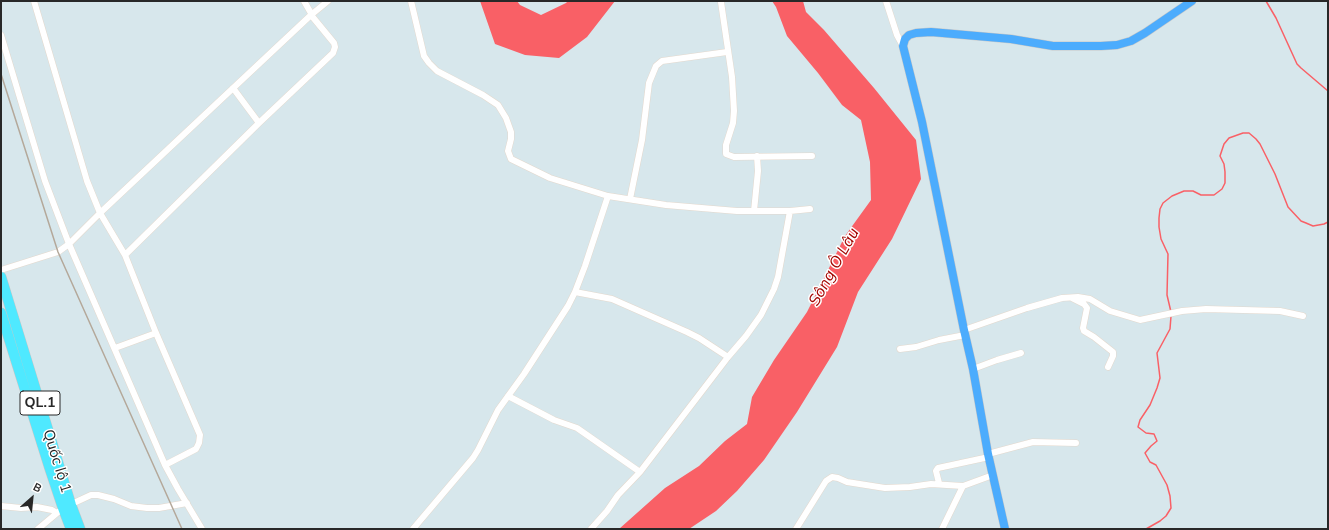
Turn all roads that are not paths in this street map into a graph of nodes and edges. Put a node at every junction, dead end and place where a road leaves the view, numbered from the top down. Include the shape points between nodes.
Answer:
1 (34, 1) edge
2 (304, 1) edge
3 (328, 1) edge
4 (411, 1) edge
5 (886, 1) edge
6 (1192, 1) edge
7 (721, 2) edge
8 (312, 15) junction
9 (1, 35) edge
10 (903, 46) junction
11 (727, 52) junction
12 (233, 88) junction
13 (259, 123) junction
14 (757, 156) junction
15 (812, 156) dead end
16 (608, 196) junction
17 (630, 199) junction
18 (810, 209) dead end
19 (754, 211) junction
20 (790, 211) junction
21 (100, 213) junction
22 (69, 244) junction
23 (126, 255) junction
24 (1, 270) edge
25 (1, 277) edge
26 (575, 292) junction
27 (1070, 297) junction
28 (1, 313) edge
29 (1304, 316) dead end
30 (156, 333) junction
31 (964, 333) junction
32 (4, 336) edge
33 (115, 348) junction
34 (900, 349) dead end
35 (1021, 353) dead end
36 (728, 357) junction
37 (1108, 367) dead end
38 (973, 369) junction
39 (508, 396) junction
40 (1076, 443) dead end
41 (988, 456) junction
42 (165, 465) junction
43 (640, 472) junction
44 (993, 475) junction
45 (939, 484) junction
46 (963, 486) junction
47 (187, 503) junction
48 (1, 506) edge
49 (63, 509) junction
50 (38, 529) edge
51 (72, 529) edge
52 (80, 529) edge
53 (202, 529) edge
54 (413, 529) edge
55 (591, 529) edge
56 (796, 529) edge
57 (942, 529) edge
58 (1005, 529) edge

1 - 21 street via 87,180
2 - 8 street
3 - 8 street
4 - 16 street via 424,56 429,64 498,105 511,132 508,151 511,159 550,178
5 - 10 street
6 - 10 main road via 1146,33 1117,45 1053,46 1011,39 930,32 909,35
7 - 11 street
8 - 12 street
8 - 13 street via 334,43 333,53
9 - 22 street via 45,181
10 - 31 main road via 922,122
11 - 14 street via 732,77 734,111 726,154 734,157
11 - 17 street via 662,61 656,66 649,83 642,140
12 - 13 street
12 - 21 street
13 - 23 street
14 - 15 street
14 - 19 street
16 - 17 street
16 - 26 street
17 - 19 street via 690,208
18 - 20 street
19 - 20 street
20 - 36 street via 781,266 774,289 756,322
21 - 22 street
21 - 23 street
22 - 24 street via 58,252
22 - 33 street
23 - 30 street
25 - 49 highway, Quốc lộ 1 / QL.1
26 - 36 street via 612,299 693,335
26 - 39 street via 538,354
27 - 29 street via 1090,299 1110,311 1140,320 1206,309 1280,311
27 - 31 street via 1027,308
27 - 37 street via 1087,308 1084,331 1113,352
28 - 32 highway, Quốc lộ 1 / QL.1
30 - 33 street
30 - 42 street via 200,435 196,449
31 - 34 street
31 - 38 main road
32 - 49 highway, Quốc lộ 1 / QL.1
33 - 42 street
35 - 38 street
36 - 43 street
38 - 41 main road
39 - 43 street via 554,420 577,428
39 - 54 street via 473,458
40 - 41 street via 1033,442
41 - 44 main road
41 - 45 street via 938,468 936,471
42 - 47 street
43 - 55 street
44 - 46 street
44 - 58 main road
45 - 46 street
45 - 56 street via 885,488 832,477 826,481
46 - 57 street
47 - 49 street via 159,508 133,506 95,494
47 - 53 street
48 - 49 street
49 - 50 street
49 - 51 highway, Quốc lộ 1 / QL.1
49 - 52 highway, Quốc lộ 1 / QL.1

